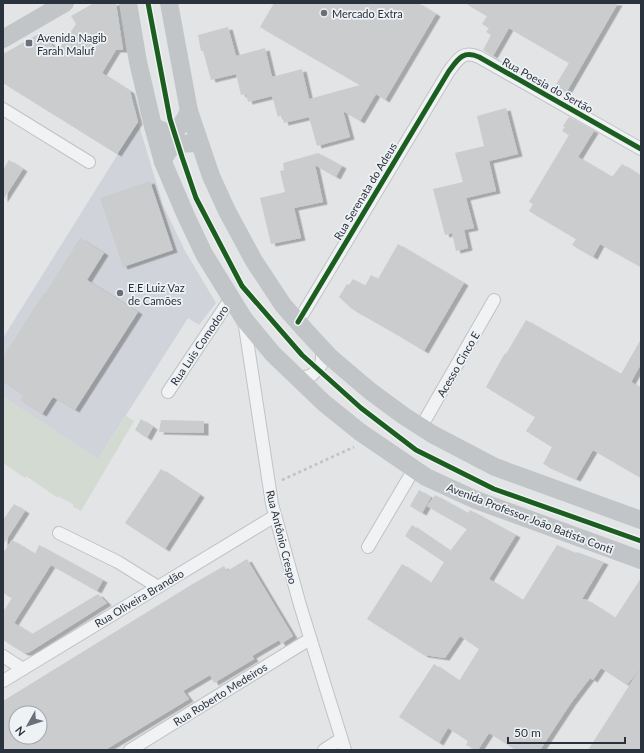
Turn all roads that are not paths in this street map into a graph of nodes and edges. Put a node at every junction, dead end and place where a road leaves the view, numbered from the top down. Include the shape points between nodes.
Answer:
1 (64, 3) edge
2 (128, 3) edge
3 (169, 3) edge
4 (3, 39) edge
5 (449, 71) joint
6 (3, 109) edge
7 (189, 111) junction
8 (153, 126) junction
9 (199, 143) junction
10 (641, 149) edge
11 (89, 162) dead end
12 (163, 162) junction
13 (231, 298) junction
14 (494, 300) dead end
15 (244, 319) junction
16 (298, 322) junction
17 (323, 349) junction
18 (299, 379) junction
19 (168, 392) dead end
20 (421, 427) junction
21 (414, 469) junction
22 (276, 516) junction
23 (641, 520) edge
24 (59, 533) dead end
25 (368, 547) dead end
26 (641, 560) edge
27 (158, 587) junction
28 (310, 639) junction
29 (3, 656) edge
30 (23, 669) junction
31 (3, 681) edge
32 (343, 745) edge
33 (130, 750) edge
34 (324, 750) edge

1 - 4 main road
2 - 8 main road, Avenida Professor João Batista Conti
3 - 7 main road
5 - 10 street, Rua Poesia do Sertão via 462,55 472,54
5 - 16 street, Rua Serenata do Adeus
6 - 11 street
7 - 8 main road via 177,129 164,131
7 - 9 main road
8 - 12 main road, Avenida Professor João Batista Conti
9 - 12 main road via 177,145 165,155
9 - 16 main road via 227,211 254,261 283,305
12 - 13 main road, Avenida Professor João Batista Conti via 204,254
13 - 15 main road, Avenida Professor João Batista Conti
13 - 19 street, Rua Luis Comodoro
14 - 20 street, Acesso Cinco E
15 - 18 main road, Avenida Professor João Batista Conti via 273,354
15 - 22 street, Rua Antônio Crespo
16 - 17 main road
17 - 18 street via 321,365 312,375
17 - 20 main road via 370,390
18 - 21 main road, Avenida Professor João Batista Conti via 324,404
20 - 23 main road via 495,467
21 - 25 street
21 - 26 main road, Avenida Professor João Batista Conti via 476,500
22 - 27 street, Rua Oliveira Brandão
22 - 28 street, Rua Antônio Crespo
24 - 27 street via 118,562
27 - 30 street, Rua Oliveira Brandão
28 - 32 street, Rua Antônio Crespo
28 - 33 street, Rua Roberto Medeiros
29 - 30 street
30 - 31 street, Rua Oliveira Brandão
32 - 34 street

